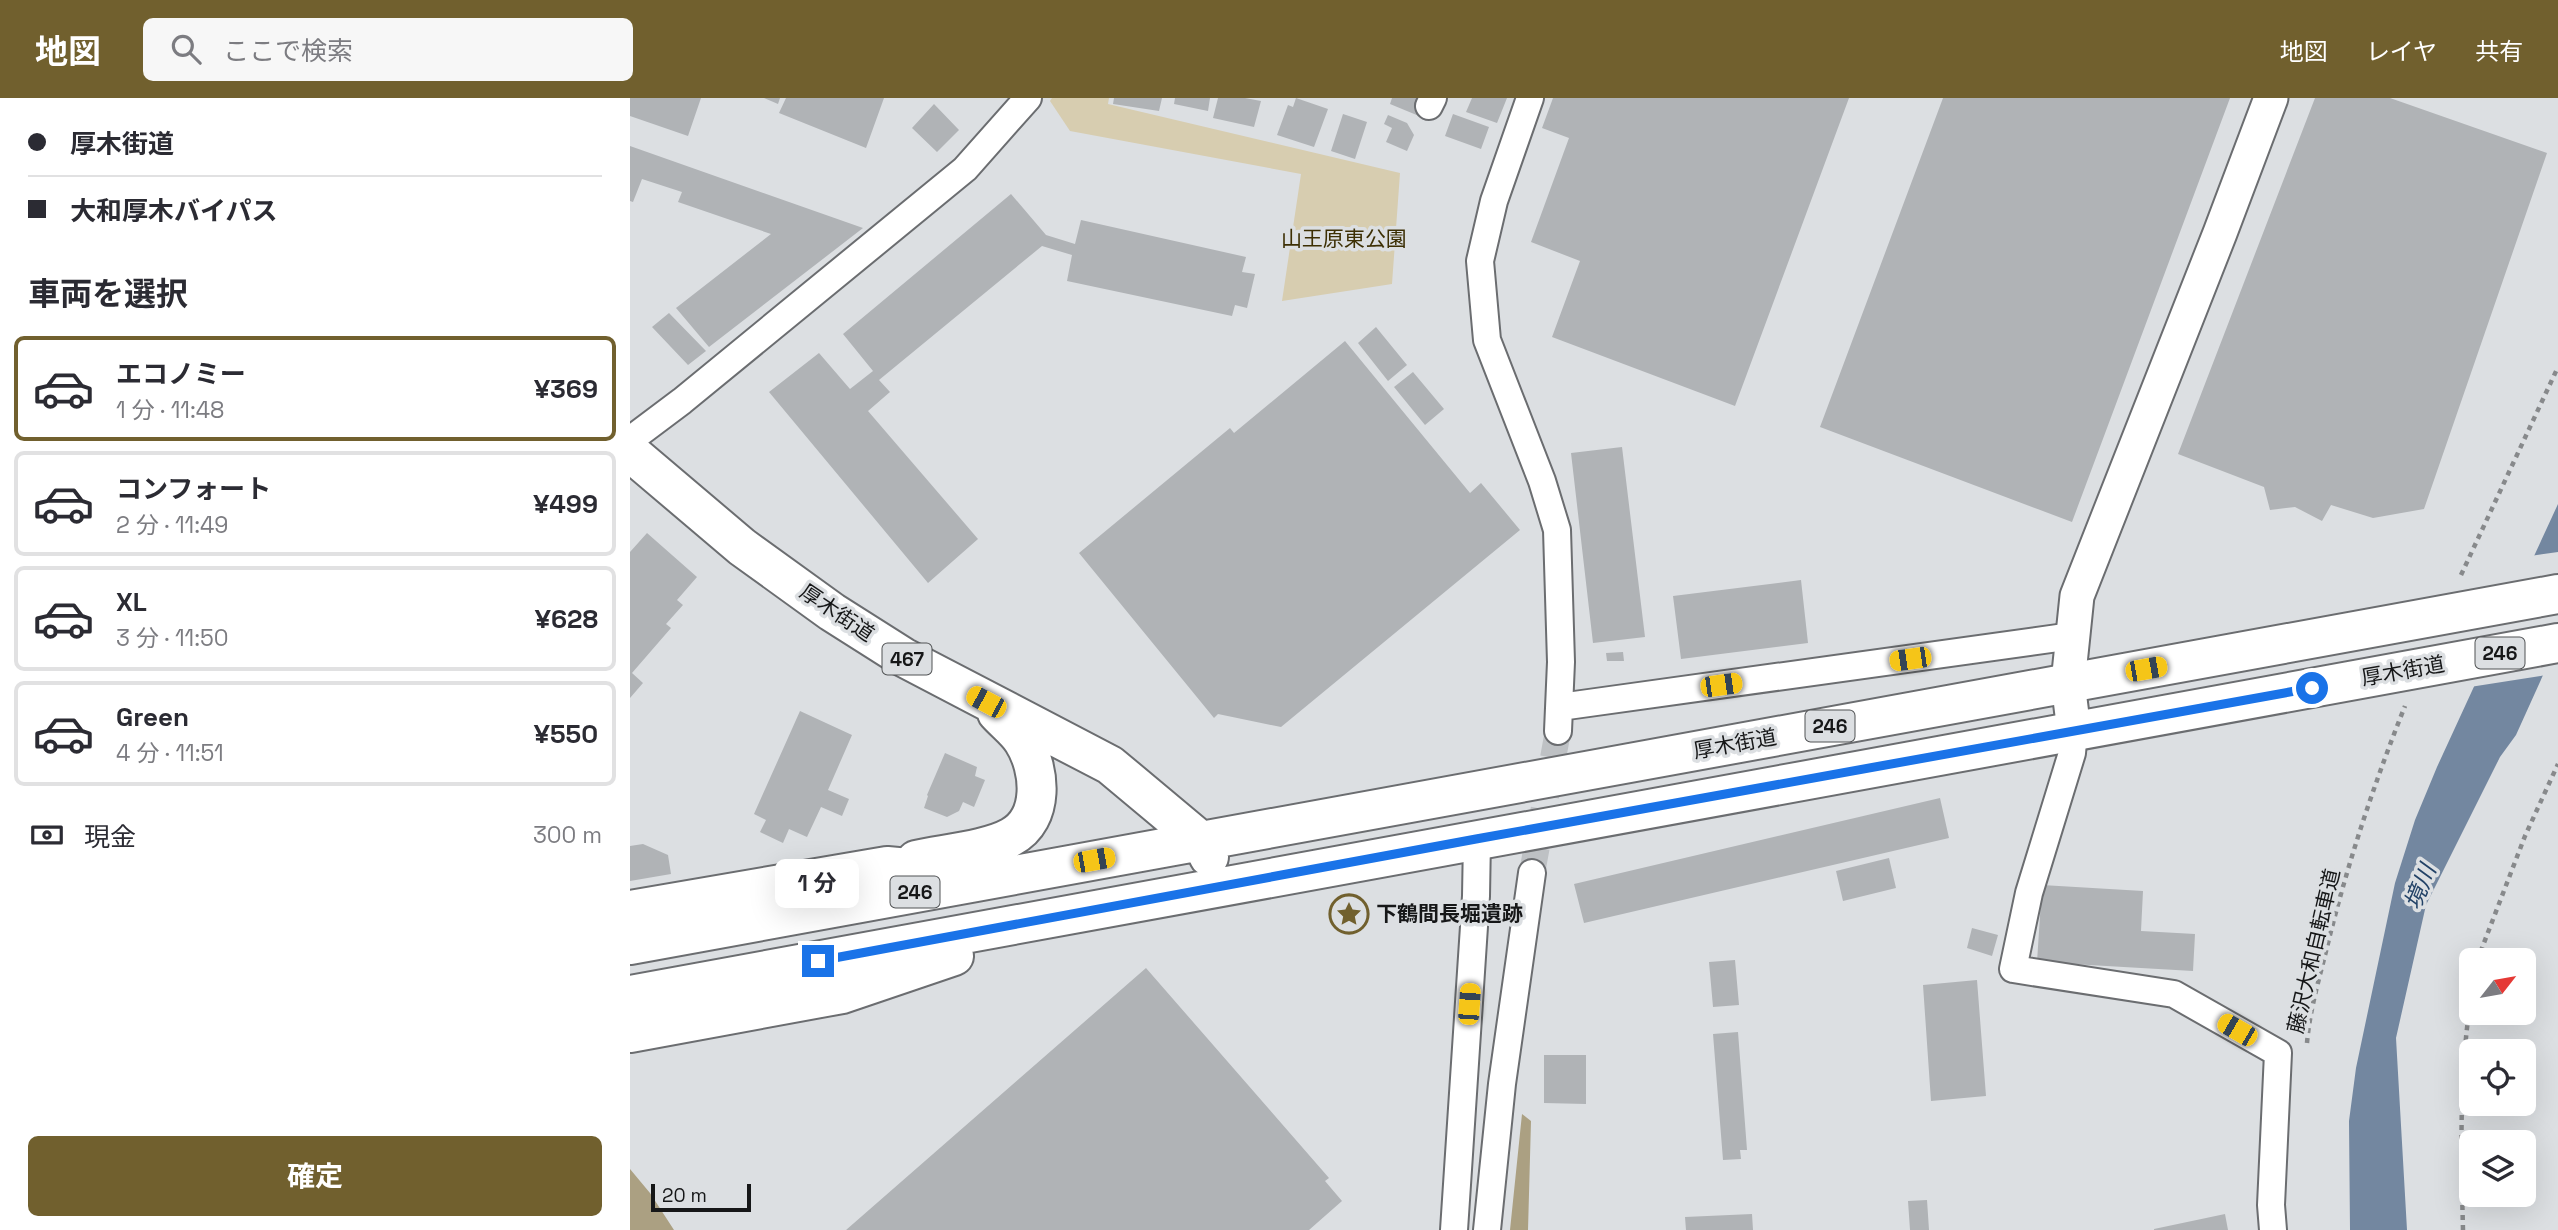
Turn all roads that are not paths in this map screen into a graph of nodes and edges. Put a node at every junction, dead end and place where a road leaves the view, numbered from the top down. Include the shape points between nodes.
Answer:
1 (1028, 98) edge
2 (1530, 98) edge
3 (2271, 98) edge
4 (630, 440) edge
5 (630, 452) edge
6 (2558, 594) edge
7 (2072, 636) junction
8 (2558, 643) edge
9 (2068, 683) junction
10 (986, 702) junction
11 (2074, 731) junction
12 (1476, 839) junction
13 (1201, 841) junction
14 (1001, 859) junction
15 (1532, 873) tunnel mouth
16 (888, 881) junction
17 (1225, 886) junction
18 (630, 910) edge
19 (1086, 912) junction
20 (630, 945) edge
21 (630, 996) edge
22 (630, 1033) edge
23 (1454, 1230) edge
24 (1487, 1230) edge
25 (2273, 1230) edge

1 - 4 street via 965,169
2 - 7 street via 1494,201 1480,261 1488,340 1557,530 1559,719
3 - 7 street via 2077,596
5 - 10 highway, 厚木街道 / 467 via 741,547 832,612
6 - 9 highway, 厚木街道 / 246 via 2458,600
7 - 9 street
8 - 11 highway, 厚木街道 / 246
9 - 11 street
9 - 13 highway, 厚木街道 / 246
10 - 13 highway, 厚木街道 / 467 via 1110,765
10 - 14 highway via 1023,740 1038,784 1026,825 1012,837
11 - 12 highway, 厚木街道 / 246
11 - 25 street via 2072,754 2029,893 2013,969 2174,994 2278,1053
12 - 17 highway, 厚木街道 / 246
12 - 23 street
13 - 14 highway, 246
13 - 17 highway, 厚木街道 / 467
14 - 16 highway, 246
14 - 16 highway, 246
15 - 24 street
16 - 18 highway, 246
16 - 20 highway, 246
17 - 19 highway, 246
19 - 21 highway, 246
19 - 22 highway via 842,994

